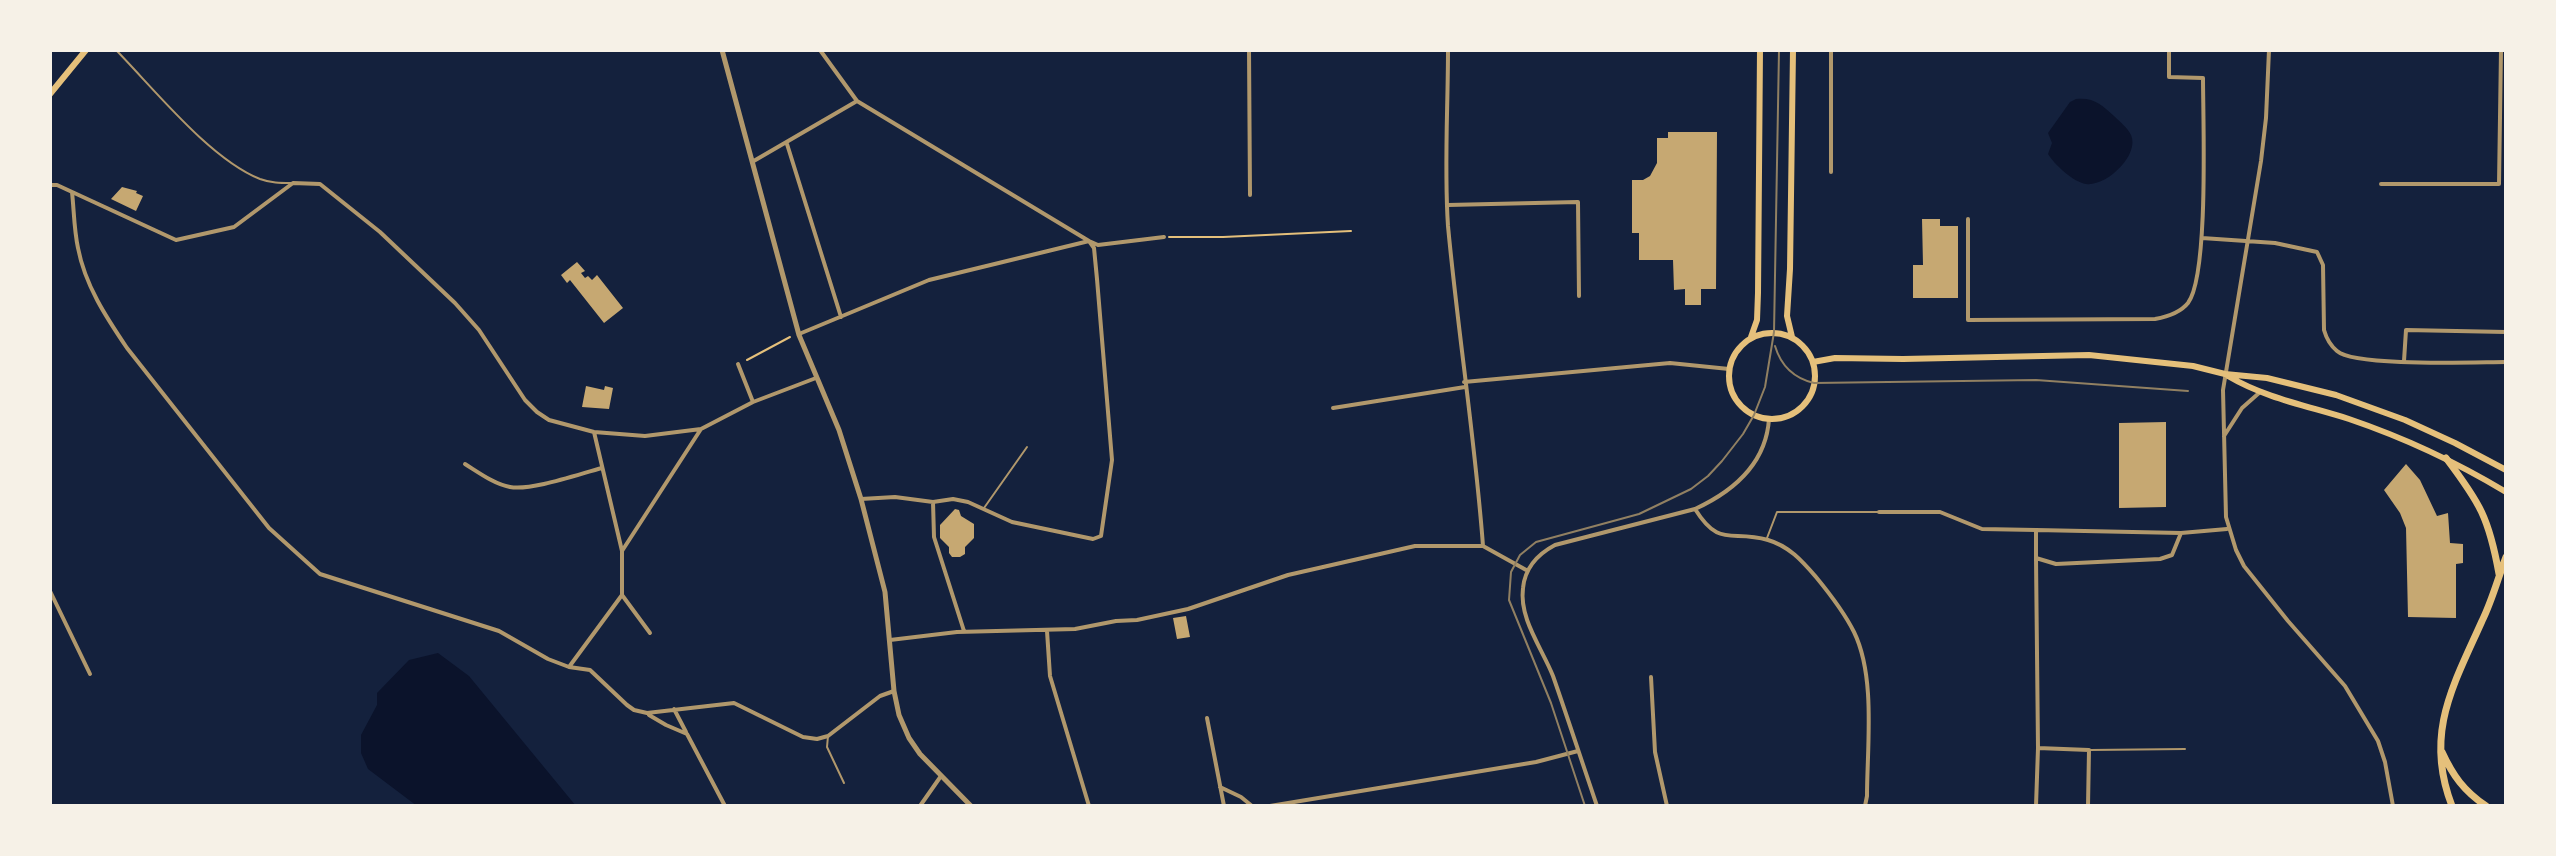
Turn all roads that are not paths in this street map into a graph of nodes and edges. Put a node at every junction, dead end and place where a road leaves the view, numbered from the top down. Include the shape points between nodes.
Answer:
1 (86, 50) edge
2 (116, 50) edge
3 (722, 50) edge
4 (820, 50) edge
5 (1249, 50) edge
6 (1448, 50) edge
7 (1760, 50) edge
8 (1793, 50) edge
9 (1831, 50) edge
10 (2169, 50) edge
11 (2269, 50) edge
12 (2501, 50) edge
13 (50, 94) edge
14 (857, 101) junction
15 (787, 144) junction
16 (752, 162) junction
17 (1831, 172) dead end
18 (293, 183) junction
19 (2381, 184) dead end
20 (2503, 184) edge
21 (50, 185) edge
22 (72, 192) junction
23 (1250, 195) dead end
24 (1448, 205) junction
25 (1968, 219) dead end
26 (1164, 237) road end
27 (2202, 238) junction
28 (1089, 241) junction
29 (2248, 241) junction
30 (1579, 296) dead end
31 (841, 318) junction
32 (2506, 332) edge
33 (799, 335) junction
34 (1751, 337) junction
35 (1792, 337) junction
36 (2404, 361) junction
37 (1813, 362) junction
38 (2506, 362) edge
39 (738, 364) road end
40 (1729, 369) junction
41 (2225, 374) junction
42 (816, 378) junction
43 (1465, 384) junction
44 (2259, 393) junction
45 (753, 402) junction
46 (1333, 408) dead end
47 (1769, 419) junction
48 (701, 429) junction
49 (594, 432) junction
50 (2223, 438) junction
51 (1027, 447) dead end
52 (2446, 458) junction
53 (465, 464) dead end
54 (2503, 467) edge
55 (602, 468) junction
56 (2506, 492) edge
57 (861, 499) junction
58 (933, 502) junction
59 (1695, 509) junction
60 (983, 510) junction
61 (1879, 512) joint
62 (2228, 529) junction
63 (2036, 530) junction
64 (2181, 533) junction
65 (1766, 539) junction
66 (1483, 546) junction
67 (622, 551) junction
68 (2506, 557) edge
69 (2036, 558) junction
70 (1528, 571) junction
71 (2499, 576) junction
72 (50, 591) edge
73 (622, 595) junction
74 (1047, 631) junction
75 (964, 632) junction
76 (650, 633) dead end
77 (890, 640) junction
78 (569, 667) junction
79 (90, 674) dead end
80 (1651, 677) dead end
81 (894, 691) junction
82 (674, 709) junction
83 (647, 713) junction
84 (1207, 718) dead end
85 (687, 734) junction
86 (828, 736) junction
87 (2038, 748) junction
88 (2185, 749) dead end
89 (2089, 750) junction
90 (2441, 750) junction
91 (1579, 751) junction
92 (941, 776) junction
93 (844, 783) dead end
94 (1220, 787) junction
95 (725, 806) edge
96 (920, 806) edge
97 (971, 806) edge
98 (1089, 806) edge
99 (1224, 806) edge
100 (1252, 806) edge
101 (1270, 806) edge
102 (1597, 806) edge
103 (1667, 806) edge
104 (1865, 806) edge
105 (2036, 806) edge
106 (2088, 806) edge
107 (2393, 806) edge
108 (2452, 806) edge
109 (2486, 806) edge

1 - 13 main road
2 - 18 lane via 215,152 259,179
3 - 16 street
4 - 14 street
5 - 23 street
6 - 24 street
7 - 34 main road via 1758,293
8 - 35 main road via 1787,316
9 - 17 street
10 - 27 street via 2169,77 2203,78
11 - 29 street via 2266,118
12 - 20 street
14 - 15 street
14 - 28 street
15 - 16 street
15 - 31 street
16 - 33 street
18 - 22 street via 234,227 176,240
18 - 49 street via 320,184 426,275 479,330 537,412
19 - 20 street
21 - 22 street
22 - 78 street via 78,249 107,318 269,528 320,574 499,631
24 - 30 street via 1578,202
24 - 43 street
25 - 27 street via 1968,320 2148,320 2172,315 2192,296
26 - 28 street via 1098,245
27 - 29 street
28 - 31 street via 929,280
28 - 60 street via 1096,264 1112,460 1101,536 1093,539 1012,522
29 - 36 street via 2319,254 2324,330 2338,353
29 - 41 street
31 - 33 street
32 - 36 street via 2406,330
33 - 42 street
34 - 35 main road via 1774,332
34 - 40 main road via 1738,348
35 - 37 main road
36 - 38 street
37 - 41 main road via 2089,355
37 - 47 main road via 1814,383 1805,404
39 - 45 street
40 - 43 street via 1670,363
40 - 47 main road via 1729,385 1739,405
41 - 44 main road
41 - 50 street
41 - 54 main road via 2336,395 2405,420
42 - 45 street
42 - 57 street
43 - 46 street
43 - 66 street
44 - 50 street
44 - 52 main road via 2380,430
45 - 48 street
47 - 59 street via 1755,464 1715,500
48 - 49 street via 645,436
48 - 67 street
49 - 55 street
50 - 62 street
51 - 60 lane
52 - 56 main road
52 - 71 highway via 2485,515
53 - 55 street via 510,487
55 - 67 street
57 - 58 street
57 - 77 street via 885,592
58 - 60 street via 953,499
58 - 75 street via 934,537
59 - 65 street via 1707,528 1721,535
59 - 70 street via 1555,545
61 - 63 street via 1940,512 1982,529
61 - 65 lane via 1777,512
62 - 64 street
62 - 107 street via 2244,566 2351,695 2378,741
63 - 64 street
63 - 69 street
64 - 69 street via 2172,555 2160,559 2056,564
65 - 104 street via 1799,558 1831,594 1855,633 1867,688
66 - 70 street
66 - 74 street via 1415,546 1288,575 1188,609
67 - 73 street
68 - 71 highway
69 - 87 street
70 - 91 street via 1525,611
71 - 90 highway via 2446,703
72 - 79 street
73 - 76 street
73 - 78 street
74 - 75 street
74 - 98 street via 1050,676
75 - 77 street
77 - 81 street
78 - 83 street via 590,670 627,705
80 - 103 street via 1655,752
81 - 86 street
81 - 92 street via 909,738
82 - 83 street
82 - 85 street
82 - 86 street via 734,703 803,737
83 - 85 street
84 - 94 street
85 - 95 street
86 - 93 lane via 827,747
87 - 89 street
87 - 105 street
88 - 89 lane
89 - 106 street
90 - 108 highway via 2441,773
90 - 109 highway via 2466,792
91 - 101 street
91 - 102 street
92 - 96 street
92 - 97 street
94 - 99 street
94 - 100 street

